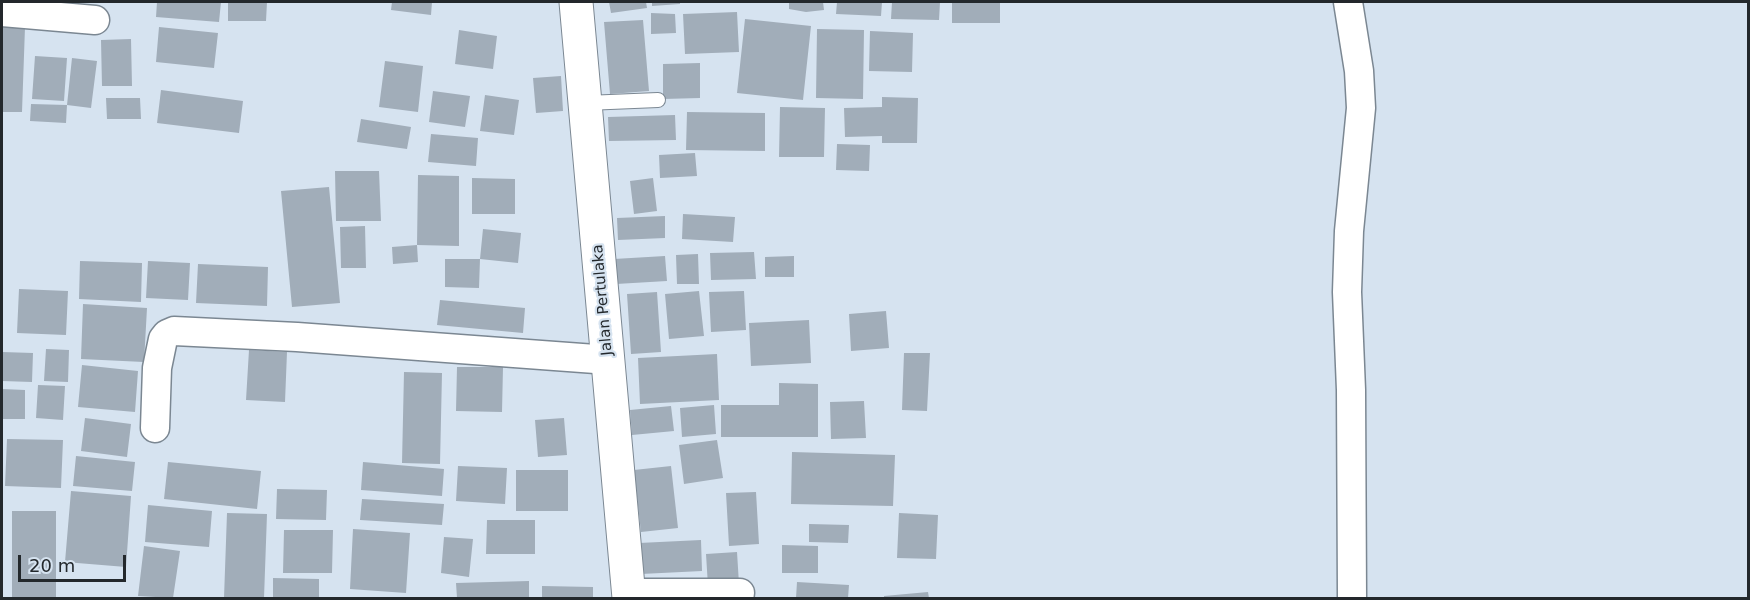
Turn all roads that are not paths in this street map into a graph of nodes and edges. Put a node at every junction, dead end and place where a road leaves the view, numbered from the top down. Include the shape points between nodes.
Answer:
1 (576, 2) edge
2 (1348, 2) edge
3 (2, 12) edge
4 (95, 20) dead end
5 (658, 100) dead end
6 (586, 103) junction
7 (609, 360) junction
8 (155, 428) dead end
9 (740, 593) dead end
10 (629, 596) edge
11 (1352, 598) edge

1 - 6 street, Jalan Pertulaka
2 - 11 street via 1361,108 1347,292
3 - 4 street
5 - 6 lane
6 - 7 street, Jalan Pertulaka
7 - 8 street via 174,331 163,339
7 - 10 street, Jalan Pertulaka
9 - 10 street

